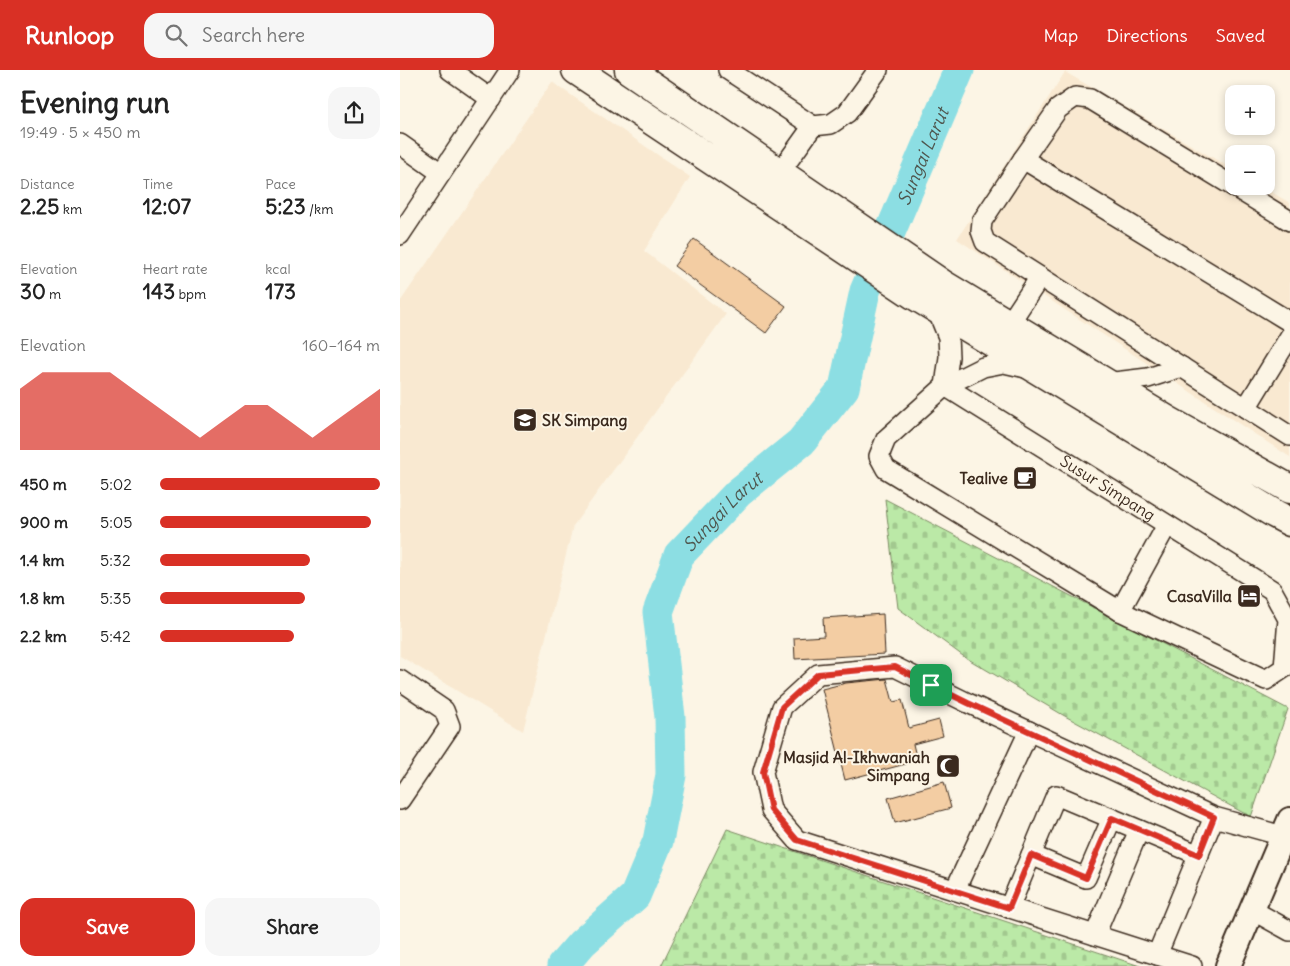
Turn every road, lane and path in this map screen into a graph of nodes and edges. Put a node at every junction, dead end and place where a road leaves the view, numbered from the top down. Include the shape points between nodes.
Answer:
1 (450, 70) edge
2 (510, 70) edge
3 (576, 70) edge
4 (629, 70) edge
5 (728, 70) edge
6 (876, 71) edge
7 (491, 99) junction
8 (813, 126) junction
9 (400, 144) edge
10 (1023, 159) junction
11 (780, 172) junction
12 (441, 173) junction
13 (1290, 221) edge
14 (400, 235) edge
15 (1040, 278) junction
16 (922, 285) junction
17 (937, 310) junction
18 (1290, 322) edge
19 (1010, 324) junction
20 (1290, 336) edge
21 (1182, 367) junction
22 (1034, 369) junction
23 (1106, 383) junction
24 (944, 386) junction
25 (1246, 408) junction
26 (1290, 436) edge
27 (1290, 489) edge
28 (1285, 523) edge
29 (1167, 526) junction
30 (1120, 611) junction
31 (400, 680) edge
32 (1029, 731) junction
33 (407, 776) edge
34 (400, 800) edge
35 (1214, 817) junction
36 (1112, 818) junction
37 (1286, 828) edge
38 (1139, 830) junction
39 (1031, 855) junction
40 (1199, 855) junction
41 (955, 890) junction
42 (1009, 908) junction
43 (1252, 910) junction
44 (1290, 931) edge
45 (1095, 935) junction
46 (1157, 955) junction
47 (1192, 966) edge
48 (1228, 966) edge

1 - 7 street
2 - 7 street
3 - 16 highway via 840,247
4 - 11 highway
5 - 8 street
6 - 8 street via 847,113 831,124
7 - 12 street
8 - 11 street
9 - 12 street
10 - 13 street via 1058,109 1075,97 1090,99
10 - 15 street via 982,221 981,231 985,242
10 - 18 street
11 - 16 highway via 857,225
12 - 14 street
15 - 19 street
15 - 21 street
16 - 17 highway
16 - 19 highway
17 - 22 highway
17 - 24 street via 948,337 949,357
19 - 23 highway
20 - 25 street
21 - 23 street via 1148,378
21 - 25 street
22 - 24 street via 1004,363 983,367
22 - 28 highway
23 - 27 highway
24 - 29 street, Susur Simpang
24 - 30 street via 886,439 879,456 886,469
25 - 26 street
29 - 30 street
29 - 30 street, Susur Simpang via 1272,590 1288,619 1284,668 1266,680
31 - 33 street via 444,710 450,726
32 - 35 street
32 - 41 street
32 - 41 street via 895,667 818,674 782,707 763,772 771,810 797,840
33 - 34 street
35 - 37 street
35 - 40 street
36 - 38 street
36 - 39 street via 1086,878
36 - 39 street via 1056,795
37 - 43 main road
38 - 40 street
38 - 45 street
39 - 42 street
40 - 46 street
41 - 42 street
42 - 45 street
43 - 44 street
43 - 48 main road
45 - 46 street
46 - 47 street

